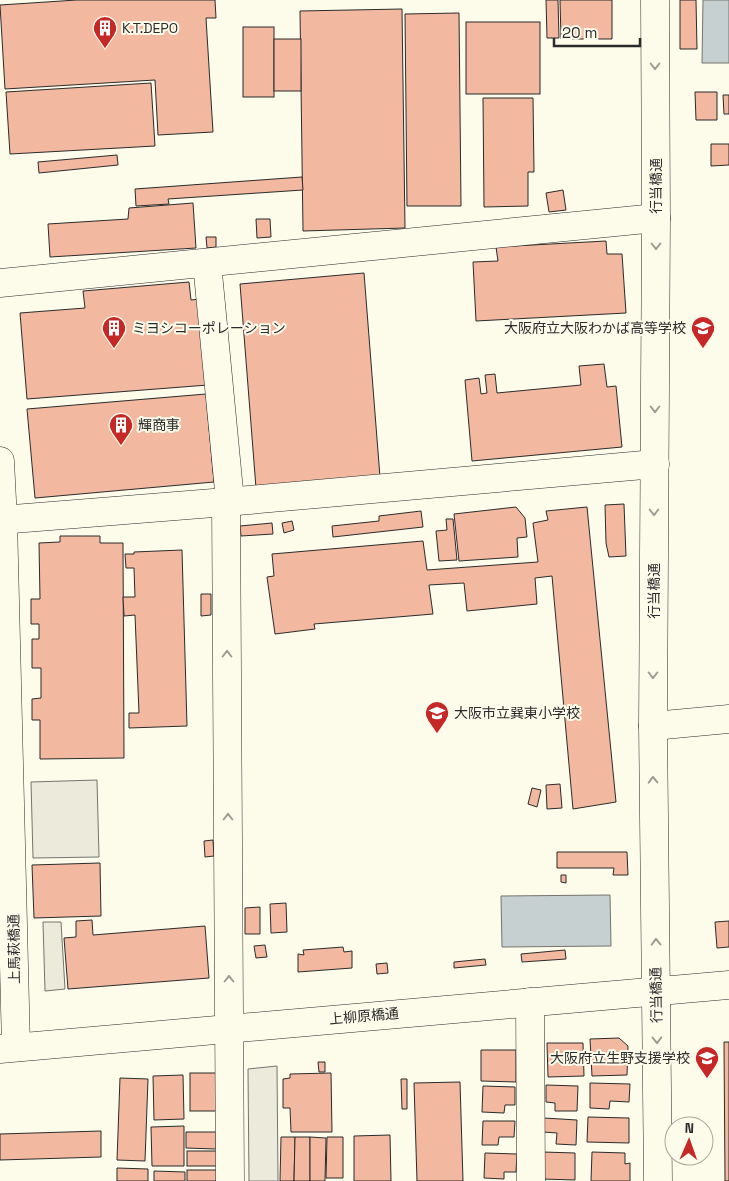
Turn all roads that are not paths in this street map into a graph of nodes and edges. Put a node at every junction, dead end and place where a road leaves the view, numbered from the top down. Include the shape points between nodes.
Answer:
1 (655, 0) edge
2 (656, 218) junction
3 (207, 263) junction
4 (0, 283) edge
5 (0, 461) edge
6 (655, 464) junction
7 (228, 502) junction
8 (2, 520) edge
9 (729, 719) edge
10 (653, 726) junction
11 (6, 843) edge
12 (729, 985) edge
13 (656, 991) junction
14 (530, 1002) junction
15 (229, 1028) junction
16 (8, 1048) edge
17 (230, 1181) edge
18 (531, 1181) edge
19 (658, 1181) edge

1 -> 2 street, 行当橋通
2 - 3 street
2 -> 6 street, 行当橋通
3 - 4 street
3 - 7 street
5 - 8 street, 上馬萩橋通
6 - 7 street
6 -> 10 street, 行当橋通
7 - 8 street
15 -> 7 street
8 - 11 street, 上馬萩橋通
9 - 10 street
13 -> 10 street, 行当橋通
11 - 16 street, 上馬萩橋通
12 - 13 street, 上柳原橋通
13 - 14 street, 上柳原橋通
13 -> 19 street, 行当橋通
14 - 15 street, 上柳原橋通
14 - 18 street
15 - 16 street, 上柳原橋通
15 - 17 street

